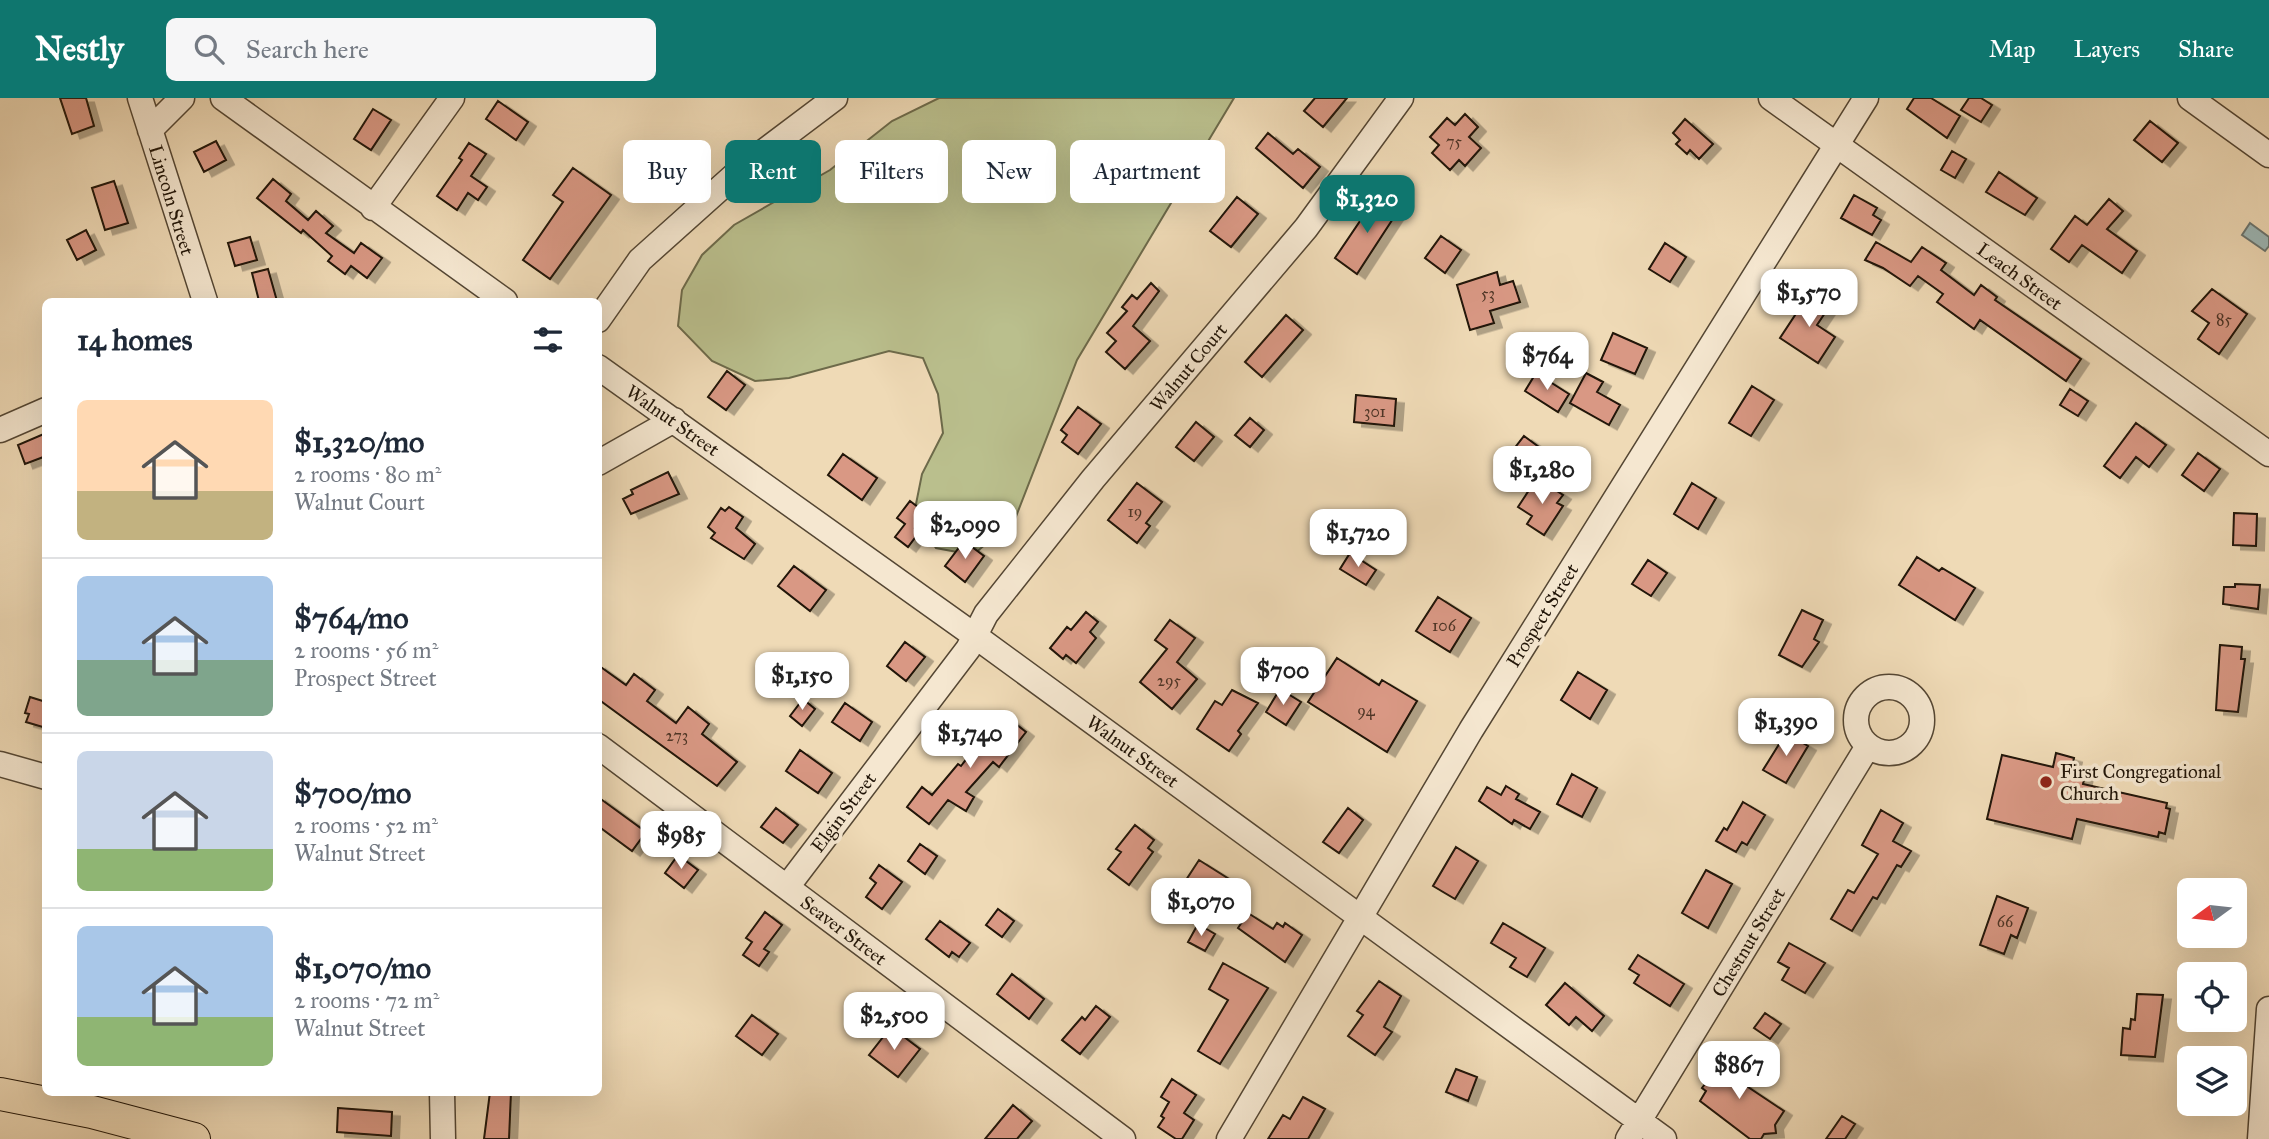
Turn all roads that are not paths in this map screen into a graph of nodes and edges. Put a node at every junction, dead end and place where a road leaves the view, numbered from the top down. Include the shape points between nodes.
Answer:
1 (140, 98) edge
2 (182, 98) edge
3 (223, 98) edge
4 (452, 98) edge
5 (835, 98) edge
6 (1401, 98) edge
7 (1771, 98) edge
8 (1866, 98) edge
9 (2190, 98) edge
10 (150, 130) junction
11 (1837, 145) junction
12 (2269, 155) edge
13 (373, 208) junction
14 (204, 298) edge
15 (501, 298) edge
16 (602, 314) edge
17 (602, 370) edge
18 (42, 412) edge
19 (674, 420) junction
20 (0, 430) edge
21 (2269, 454) edge
22 (602, 461) edge
23 (975, 636) junction
24 (1868, 746) dead end
25 (602, 749) edge
26 (0, 764) edge
27 (42, 776) edge
28 (787, 887) junction
29 (1359, 916) junction
30 (2269, 1009) edge
31 (0, 1094) edge
32 (442, 1096) edge
33 (1634, 1130) edge
34 (194, 1139) edge
35 (443, 1139) edge
36 (1124, 1139) edge
37 (1229, 1139) edge
38 (1664, 1139) edge
39 (2260, 1139) edge

1 - 10 street, Lincoln Street
2 - 10 street
3 - 13 street
4 - 13 street
5 - 16 street via 746,165 640,260
6 - 23 street, Walnut Court via 1306,228 1093,479 986,614
7 - 11 street, Leach Street
8 - 11 street, Prospect Street
9 - 12 street
10 - 14 street, Lincoln Street
11 - 21 street, Leach Street
11 - 29 street, Prospect Street
13 - 15 street
17 - 19 street, Walnut Street
18 - 20 street
19 - 22 street
19 - 23 street, Walnut Street
23 - 28 street, Elgin Street
23 - 29 street, Walnut Street
24 - 33 street, Chestnut Street
25 - 28 street, Seaver Street
26 - 27 street
28 - 36 street, Seaver Street
29 - 33 street, Walnut Street
29 - 37 street, Prospect Street
30 - 39 street
31 - 34 main road
32 - 35 street
33 - 38 street, Walnut Street

